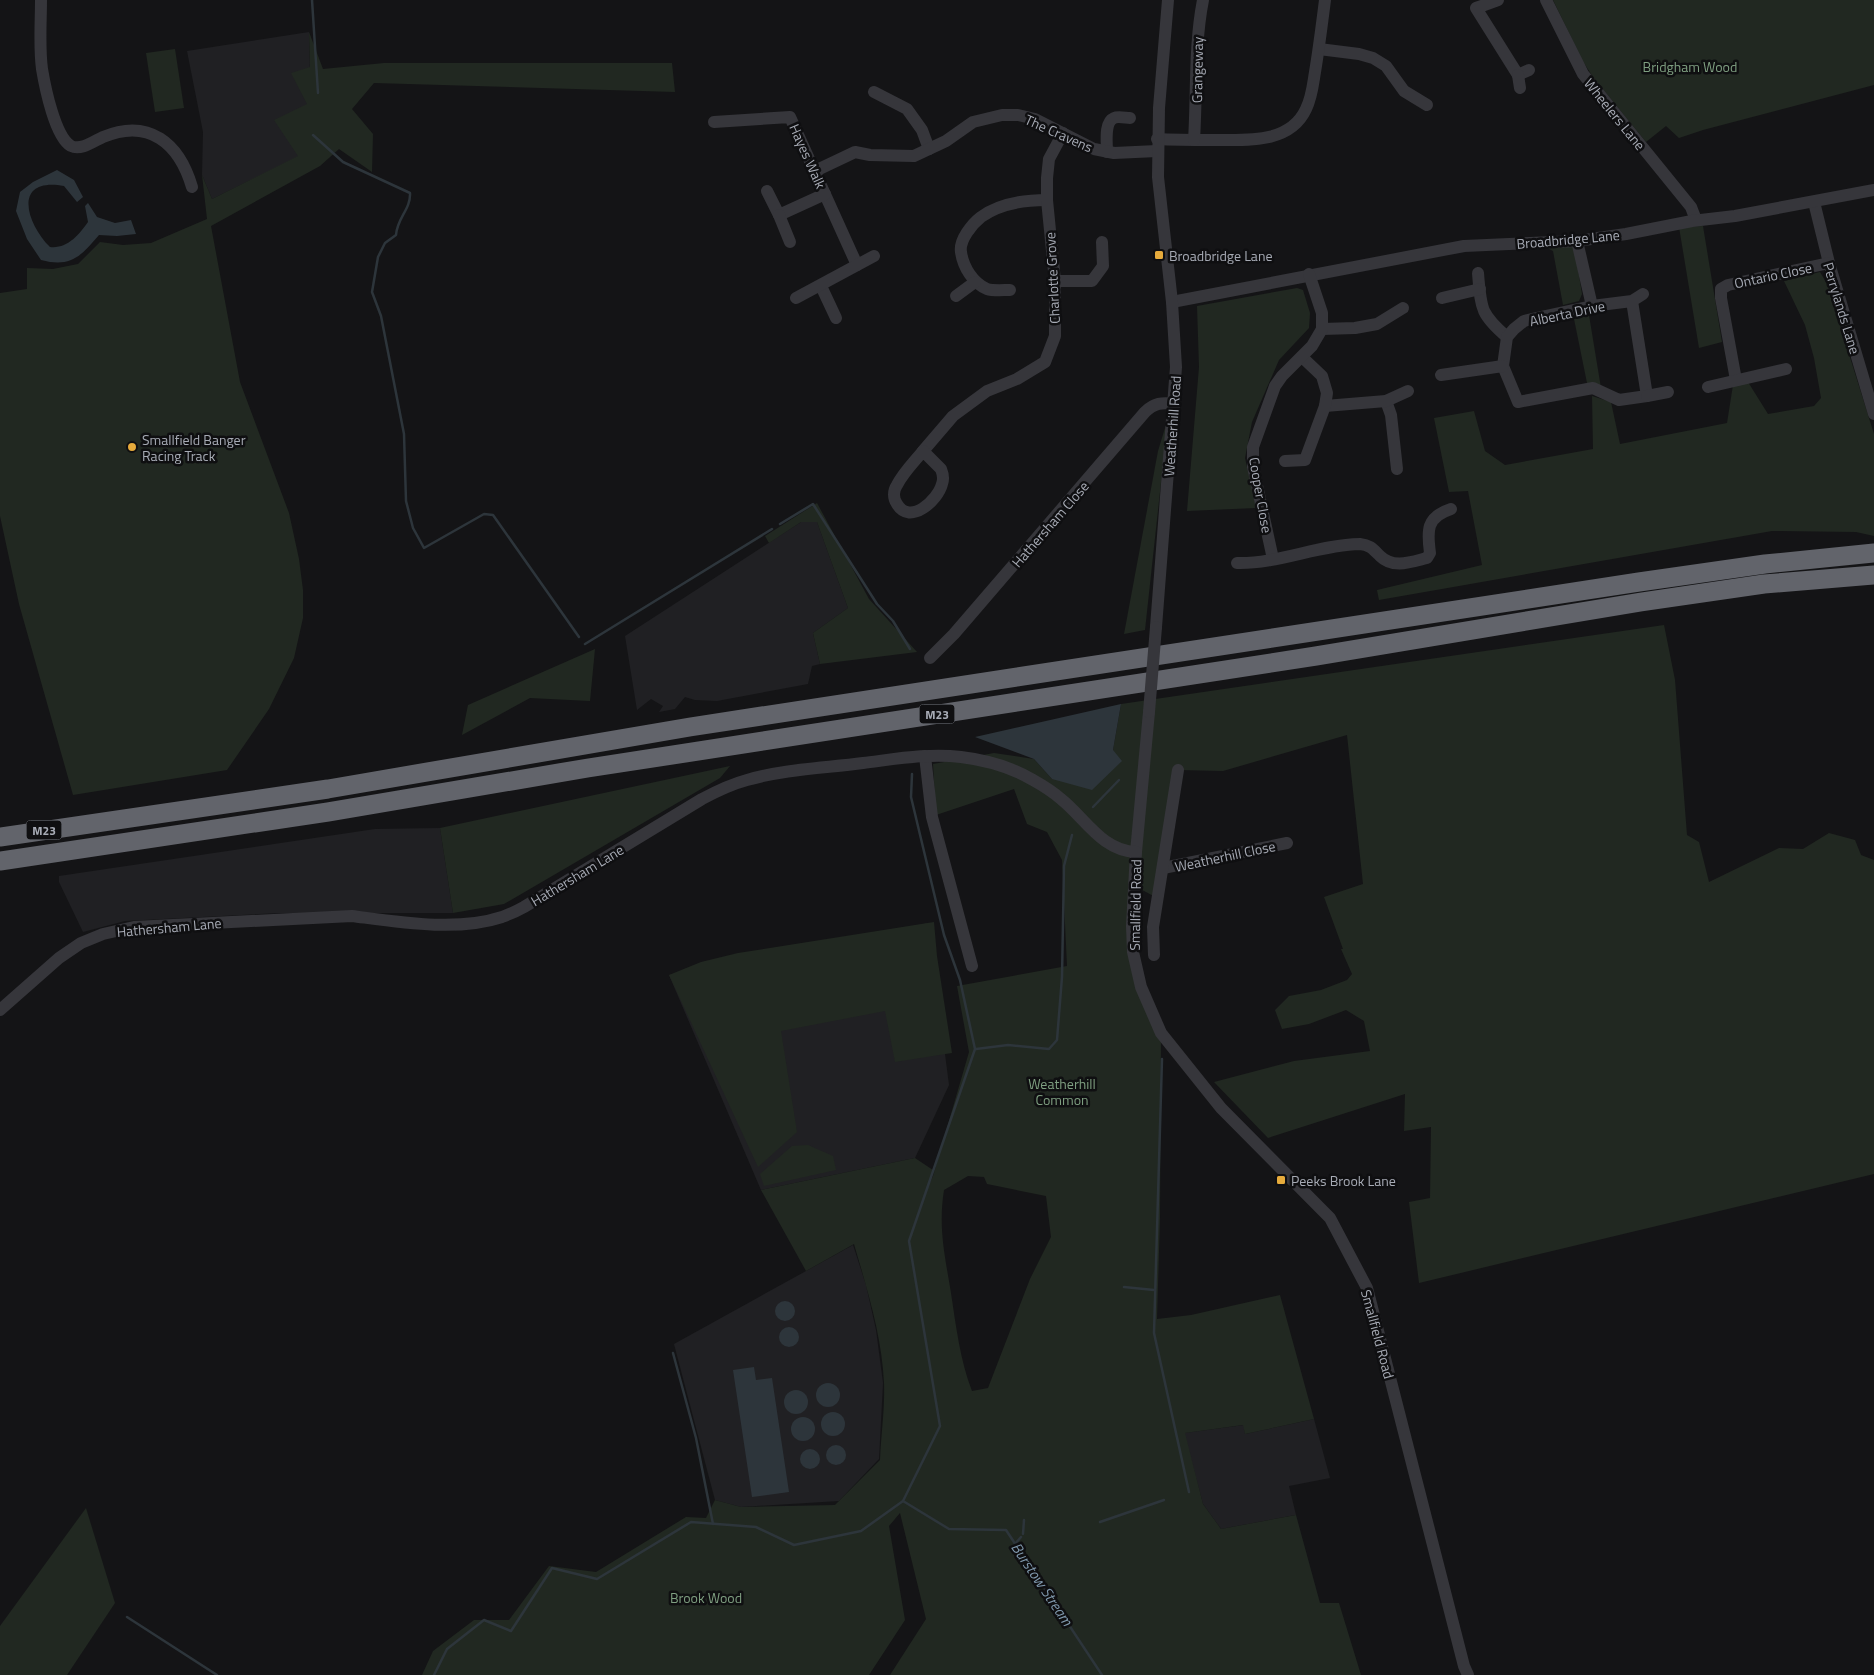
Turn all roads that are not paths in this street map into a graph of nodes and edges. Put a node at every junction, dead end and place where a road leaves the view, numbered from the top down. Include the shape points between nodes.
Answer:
1 (40, 0) edge
2 (1168, 0) edge
3 (1203, 0) edge
4 (1325, 0) edge
5 (1498, 0) edge
6 (1546, 0) edge
7 (1473, 4) edge
8 (1319, 48) junction
9 (1520, 88) dead end
10 (874, 92) dead end
11 (1427, 106) dead end
12 (1130, 118) dead end
13 (714, 122) dead end
14 (1063, 133) junction
15 (1194, 140) junction
16 (1157, 145) junction
17 (929, 149) junction
18 (1107, 152) junction
19 (815, 171) junction
20 (192, 186) dead end
21 (767, 190) dead end
22 (1874, 190) edge
23 (825, 194) junction
24 (1047, 200) junction
25 (1814, 202) junction
26 (779, 214) junction
27 (1696, 220) junction
28 (1577, 240) junction
29 (790, 242) dead end
30 (1102, 242) dead end
31 (874, 256) dead end
32 (1829, 263) junction
33 (857, 265) junction
34 (1478, 273) dead end
35 (1309, 274) junction
36 (1055, 281) junction
37 (975, 282) junction
38 (822, 286) junction
39 (1480, 289) junction
40 (1010, 290) dead end
41 (956, 296) dead end
42 (796, 298) dead end
43 (1442, 298) dead end
44 (1172, 302) junction
45 (1592, 306) junction
46 (1403, 308) dead end
47 (836, 318) dead end
48 (1322, 329) junction
49 (1508, 337) junction
50 (1302, 357) junction
51 (1503, 366) junction
52 (1786, 369) dead end
53 (1442, 375) dead end
54 (1736, 380) junction
55 (1708, 386) dead end
56 (1408, 392) dead end
57 (1668, 392) dead end
58 (1647, 396) junction
59 (1386, 400) junction
60 (1175, 404) junction
61 (1324, 406) junction
62 (1874, 414) edge
63 (923, 451) junction
64 (1285, 461) dead end
65 (1396, 469) dead end
66 (1451, 509) dead end
67 (1874, 553) edge
68 (1273, 558) junction
69 (1237, 563) dead end
70 (1874, 575) edge
71 (930, 658) dead end
72 (925, 756) junction
73 (1178, 770) dead end
74 (0, 837) edge
75 (1287, 843) dead end
76 (1136, 852) junction
77 (0, 862) edge
78 (1163, 868) junction
79 (1132, 926) junction
80 (1153, 927) junction
81 (1154, 955) dead end
82 (972, 966) dead end
83 (0, 1010) edge
84 (1468, 1675) edge

1 - 20 street via 42,68 64,140 80,148 130,130 156,136 181,159
2 - 16 street, Weatherhill Road
3 - 15 street, Grangeway via 1195,61
4 - 8 street, The Cravens
5 - 7 street
6 - 27 street, Wheelers Lane via 1583,74 1688,202
7 - 9 street via 1524,73
8 - 11 street via 1373,58 1386,66 1404,91
8 - 15 street, The Cravens via 1306,110 1284,132 1247,140
10 - 17 street via 908,109 922,130
12 - 18 street, The Cravens via 1110,121
13 - 19 street, Hayes Walk via 790,117
14 - 17 street, The Cravens via 1034,119 1002,115 973,122
14 - 18 street, The Cravens
14 - 24 street, Charlotte Grove via 1050,159
15 - 16 street, The Cravens
16 - 18 street, The Cravens
16 - 44 street, Weatherhill Road via 1159,198
17 - 19 street, The Cravens via 914,156 855,152
19 - 23 street, Hayes Walk
21 - 26 street
22 - 25 street, Broadbridge Lane
23 - 26 street
23 - 33 street, Hayes Walk
24 - 36 street, Charlotte Grove
24 - 37 street via 1022,200 999,207 981,217 966,233 961,251
25 - 27 street, Broadbridge Lane
25 - 32 street, Perrylands Lane
26 - 29 street
27 - 28 street, Broadbridge Lane
28 - 35 street, Broadbridge Lane via 1464,246
28 - 45 street
30 - 36 street via 1103,266 1092,281
31 - 33 street
32 - 54 street, Ontario Close via 1721,289
32 - 62 street, Perrylands Lane
33 - 38 street
34 - 39 street
35 - 44 street, Broadbridge Lane
35 - 48 street via 1322,312
36 - 63 street, Charlotte Grove via 1055,336 1045,362 1017,380 987,391 954,416
37 - 40 street via 988,290
37 - 41 street
38 - 42 street
38 - 47 street
39 - 43 street
39 - 49 street via 1483,311 1491,323
44 - 60 street, Weatherhill Road
45 - 49 street, Alberta Drive via 1524,321
45 - 58 street, Alberta Drive via 1638,297
46 - 48 street via 1377,324
48 - 50 street, Cooper Close
49 - 51 street
50 - 61 street via 1322,376 1327,393
50 - 68 street, Cooper Close via 1292,364 1275,386 1253,447 1253,467
51 - 53 street via 1462,367
51 - 58 street via 1518,402 1593,388 1619,400
52 - 54 street
54 - 55 street
56 - 59 street
57 - 58 street
59 - 61 street
59 - 65 street via 1391,415
60 - 71 street, Hathersham Close via 1158,403 1145,412
60 - 76 street, Weatherhill Road, bridge
61 - 64 street via 1305,460
63 - 63 street, Charlotte Grove via 941,469 943,483 924,508 911,513 898,506 894,493
66 - 68 street via 1442,512 1432,522 1427,538 1430,553 1427,558 1391,563 1375,549 1360,544
67 - 74 highway, M23 via 1648,580 700,725 328,789
68 - 69 street via 1256,564
70 - 77 highway, M23 via 1764,584 1641,602
72 - 76 street, Hathersham Lane via 961,757 1001,765 1017,772 1062,799 1088,827 1110,844
72 - 82 street via 932,817
72 - 83 street, Hathersham Lane via 780,773 726,787 524,908 502,917 452,924 352,916 134,927 103,934 81,943 59,958
73 - 78 street, Weatherhill Close
75 - 78 street, Weatherhill Close
76 - 79 street, Smallfield Road
78 - 80 street, Weatherhill Close
79 - 80 street
79 - 84 street, Smallfield Road via 1133,952 1141,987 1161,1033 1221,1108 1330,1218 1368,1288
80 - 81 street, Weatherhill Close

